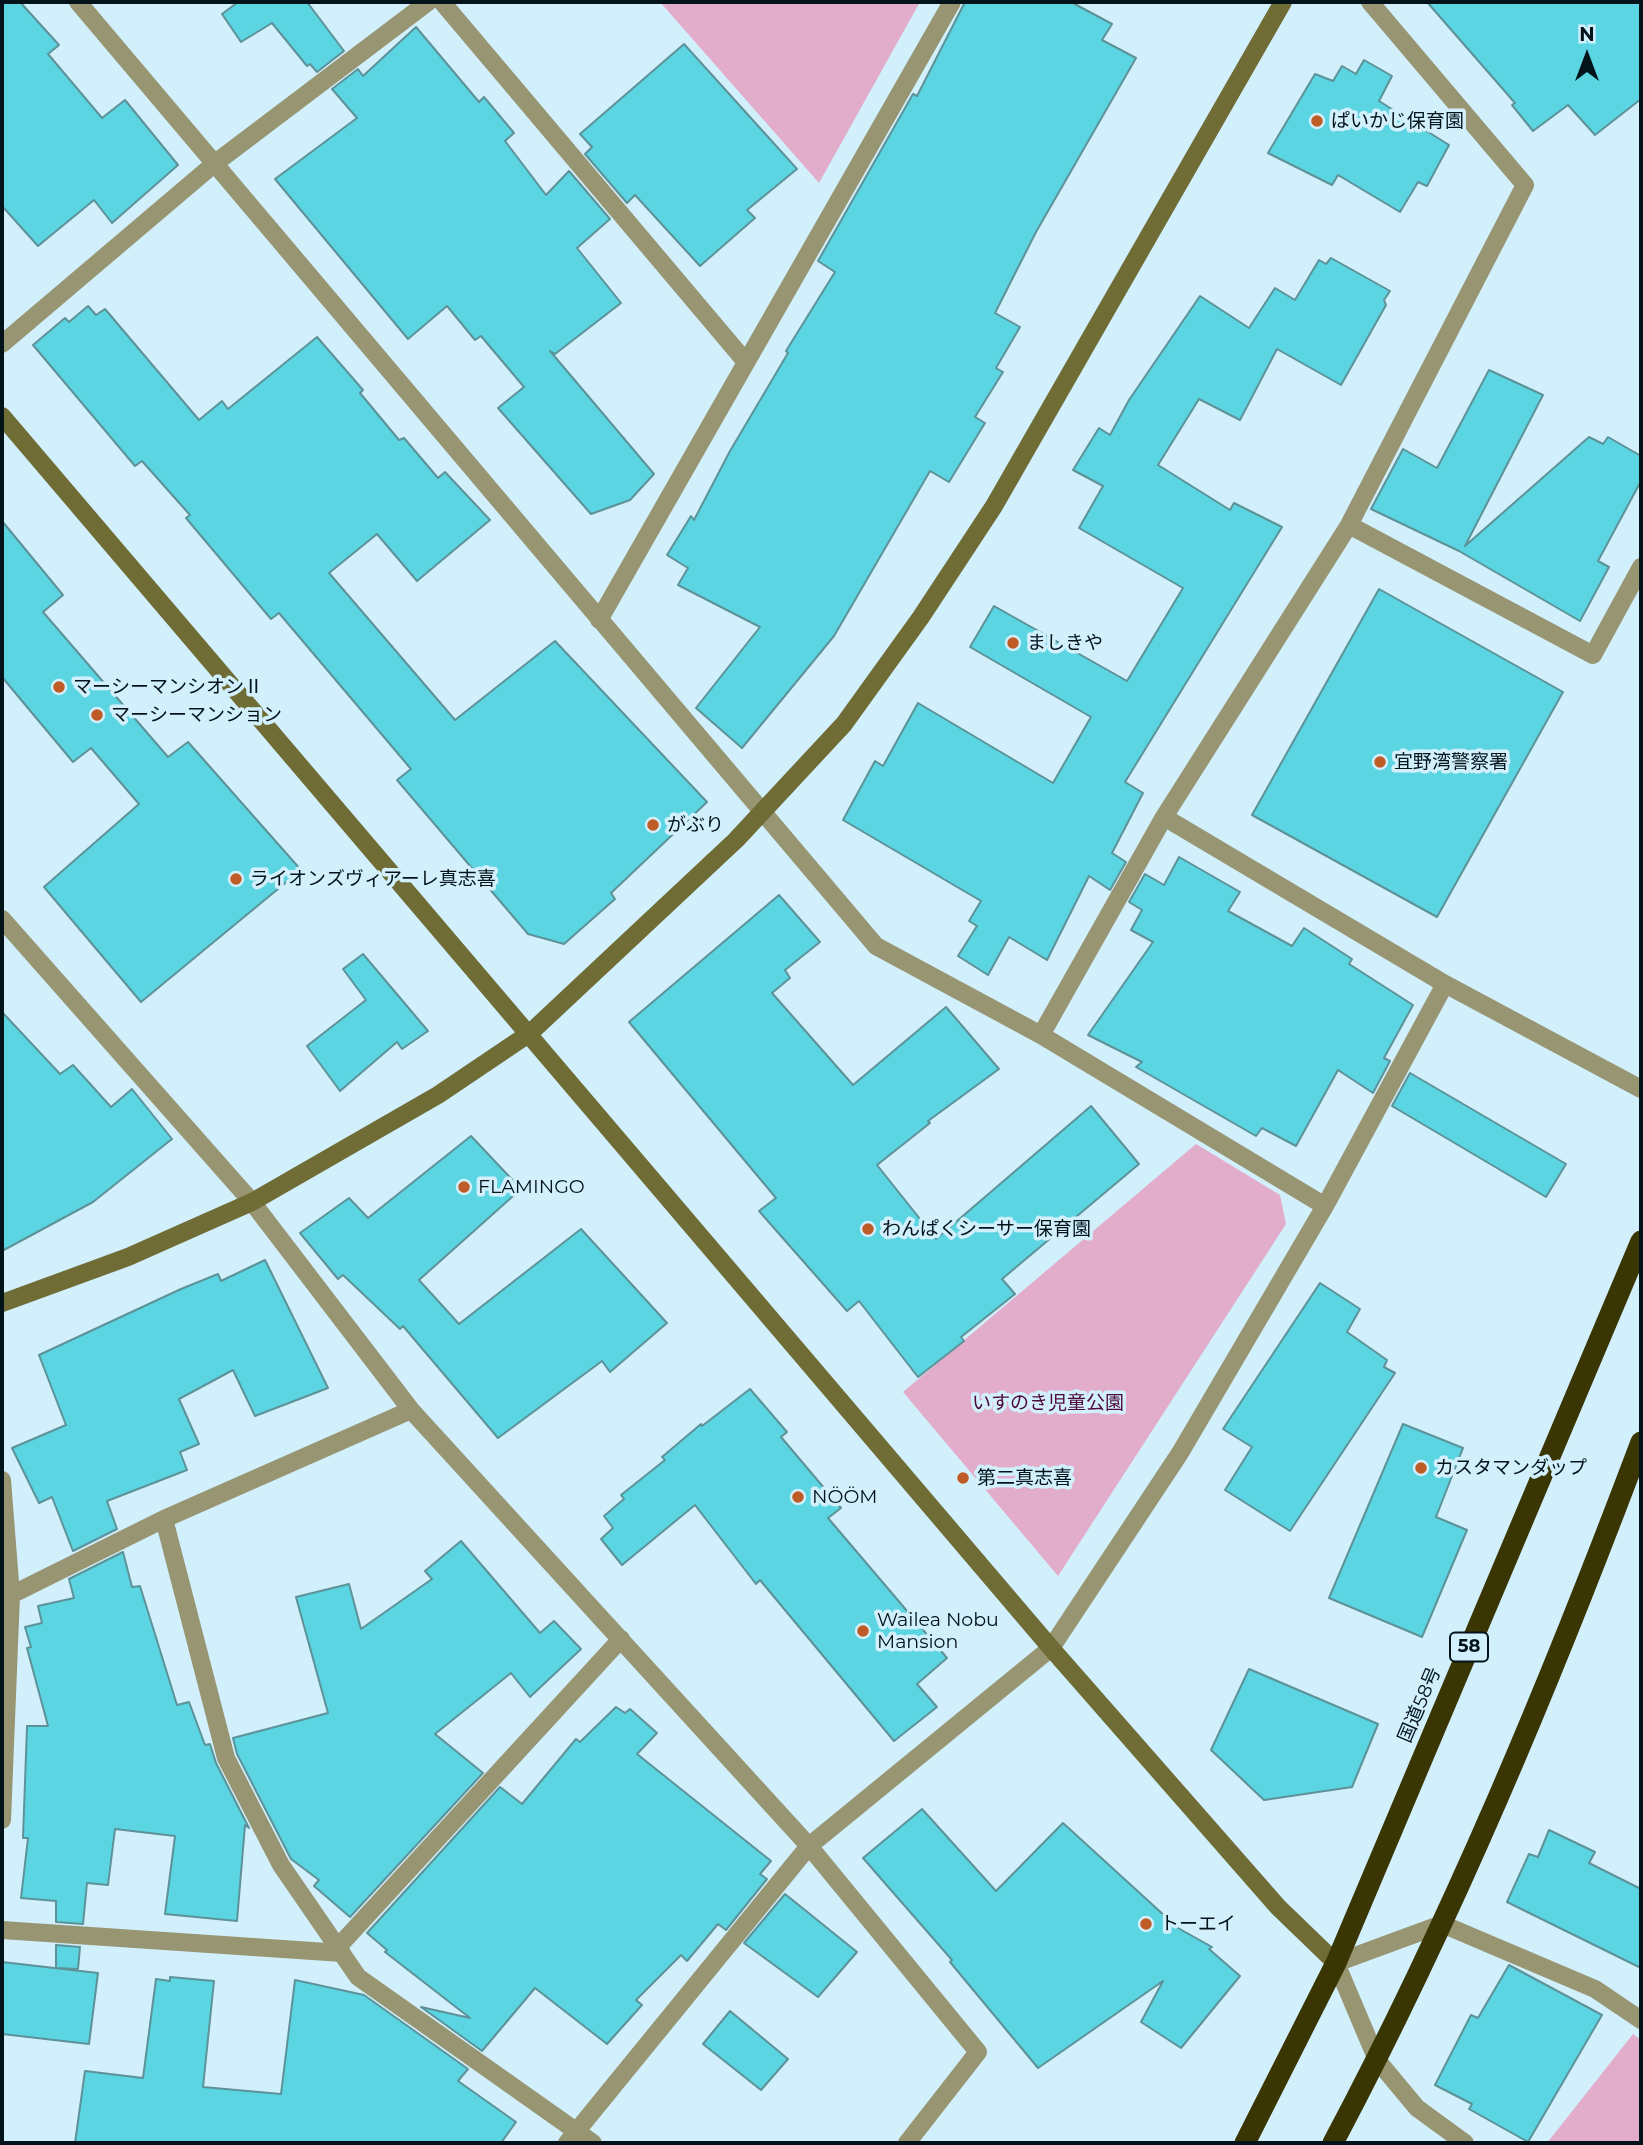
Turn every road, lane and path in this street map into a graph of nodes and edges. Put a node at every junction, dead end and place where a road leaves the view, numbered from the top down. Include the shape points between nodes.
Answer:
1 (78, 2) edge
2 (428, 2) edge
3 (442, 2) edge
4 (952, 2) edge
5 (1283, 2) edge
6 (1370, 2) edge
7 (214, 164) junction
8 (2, 344) edge
9 (745, 361) junction
10 (2, 416) edge
11 (1349, 525) junction
12 (1641, 567) edge
13 (599, 620) junction
14 (761, 813) junction
15 (1164, 817) junction
16 (2, 919) edge
17 (1445, 984) junction
18 (530, 1033) junction
19 (1041, 1035) junction
20 (1641, 1089) edge
21 (252, 1202) junction
22 (1325, 1206) junction
23 (1641, 1241) edge
24 (2, 1303) edge
25 (411, 1410) junction
26 (1641, 1442) edge
27 (2, 1480) edge
28 (164, 1519) junction
29 (6, 1595) edge
30 (621, 1639) junction
31 (1051, 1648) junction
32 (2, 1820) edge
33 (809, 1846) junction
34 (1442, 1924) junction
35 (2, 1930) edge
36 (340, 1950) junction
37 (1336, 1963) junction
38 (1641, 2020) edge
39 (1377, 2060) junction
40 (572, 2138) edge
41 (593, 2143) edge
42 (907, 2143) edge
43 (1245, 2143) edge
44 (1333, 2143) edge
45 (1465, 2143) edge

1 - 7 street
2 - 7 street
3 - 9 street
4 - 9 street
5 - 14 street via 994,506 844,724
6 - 11 street via 1525,185
7 - 8 street
7 - 13 street
9 - 13 street
10 - 18 street
11 - 12 street via 1593,655
11 - 15 street
13 - 14 street
14 - 18 street
14 - 19 street via 876,946
15 - 17 street
15 - 19 street
16 - 21 street
17 - 20 street
17 - 22 street
18 - 21 street via 438,1096
18 - 31 street
19 - 22 street
21 - 24 street via 128,1257
21 - 25 street
22 - 31 street via 1180,1453
23 - 37 highway, 国道58号 / 58
25 - 28 street
25 - 30 street
26 - 34 highway via 1562,1652
27 - 29 street
28 - 29 street
28 - 36 street via 226,1758 281,1865
29 - 32 street
30 - 33 street
30 - 36 street
31 - 33 street
31 - 37 street via 1278,1907
33 - 40 street
33 - 42 street via 978,2052
34 - 37 street
34 - 38 street via 1595,1989
34 - 39 highway
35 - 36 street
36 - 40 street via 358,1977
37 - 39 street
37 - 43 highway, 国道58号 / 58
39 - 44 highway
39 - 45 street via 1417,2108
40 - 41 street

